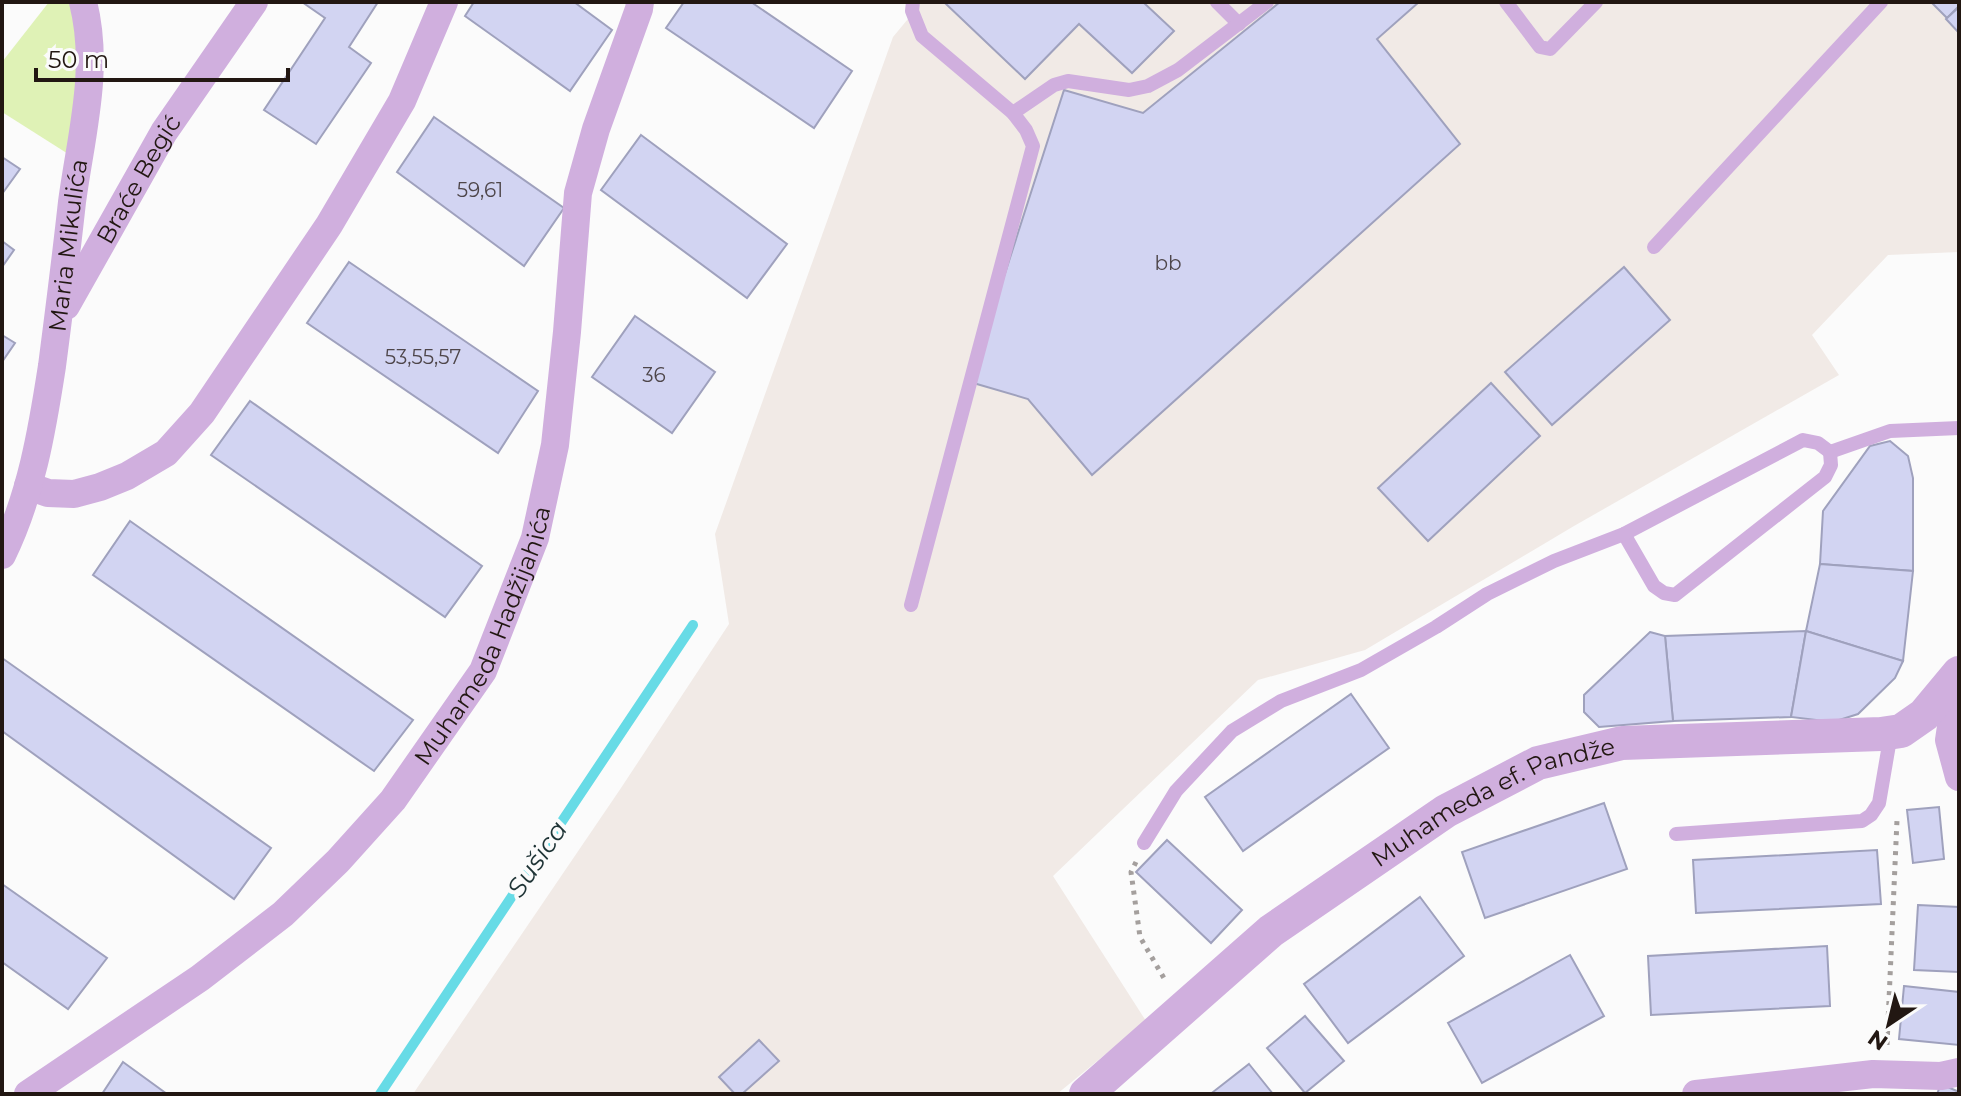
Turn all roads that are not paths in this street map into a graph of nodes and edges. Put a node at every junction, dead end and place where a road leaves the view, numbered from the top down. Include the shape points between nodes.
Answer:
1 (83, 2) edge
2 (254, 2) edge
3 (444, 2) edge
4 (640, 2) edge
5 (913, 2) edge
6 (1217, 2) edge
7 (1267, 2) edge
8 (1506, 2) edge
9 (1596, 2) edge
10 (1881, 2) edge
11 (1239, 24) junction
12 (1013, 113) junction
13 (1654, 247) dead end
14 (58, 321) junction
15 (1959, 428) edge
16 (1830, 452) junction
17 (28, 486) junction
18 (1624, 534) junction
19 (2, 555) edge
20 (911, 605) dead end
21 (1959, 673) edge
22 (1891, 733) junction
23 (1954, 741) edge
24 (1959, 777) edge
25 (1676, 834) dead end
26 (1144, 843) road end
27 (1959, 1072) edge
28 (28, 1094) edge
29 (1086, 1094) edge
30 (1696, 1094) edge

1 - 14 street, Maria Mikulića via 90,32 90,85
2 - 14 street, Braće Begić via 164,132
3 - 17 street via 394,115 329,225 202,413 166,453 127,476 74,494
4 - 28 street, Muhameda Hadžijahića via 578,193 555,445 535,538 483,671 393,800 283,914 200,978
5 - 12 lane via 922,36
6 - 11 lane
7 - 11 lane
8 - 9 lane via 1540,47 1550,49
10 - 13 lane
11 - 12 lane via 1148,86 1129,90 1068,81
12 - 20 lane via 1033,146
14 - 17 street, Maria Mikulića via 43,428
15 - 16 lane via 1890,431
16 - 18 lane via 1803,440
16 - 18 lane via 1825,477 1675,595 1654,586
17 - 19 street, Maria Mikulića
18 - 26 lane via 1487,594 1361,670 1281,701 1232,731 1176,791
21 - 22 street, Muhameda ef. Pandže via 1924,715
21 - 23 street, Muhameda ef. Pandže
22 - 25 lane via 1879,803 1862,821
22 - 29 street, Muhameda ef. Pandže via 1622,743 1538,763 1446,811 1271,931
23 - 24 street, Muhameda ef. Pandže
27 - 30 street via 1873,1074

